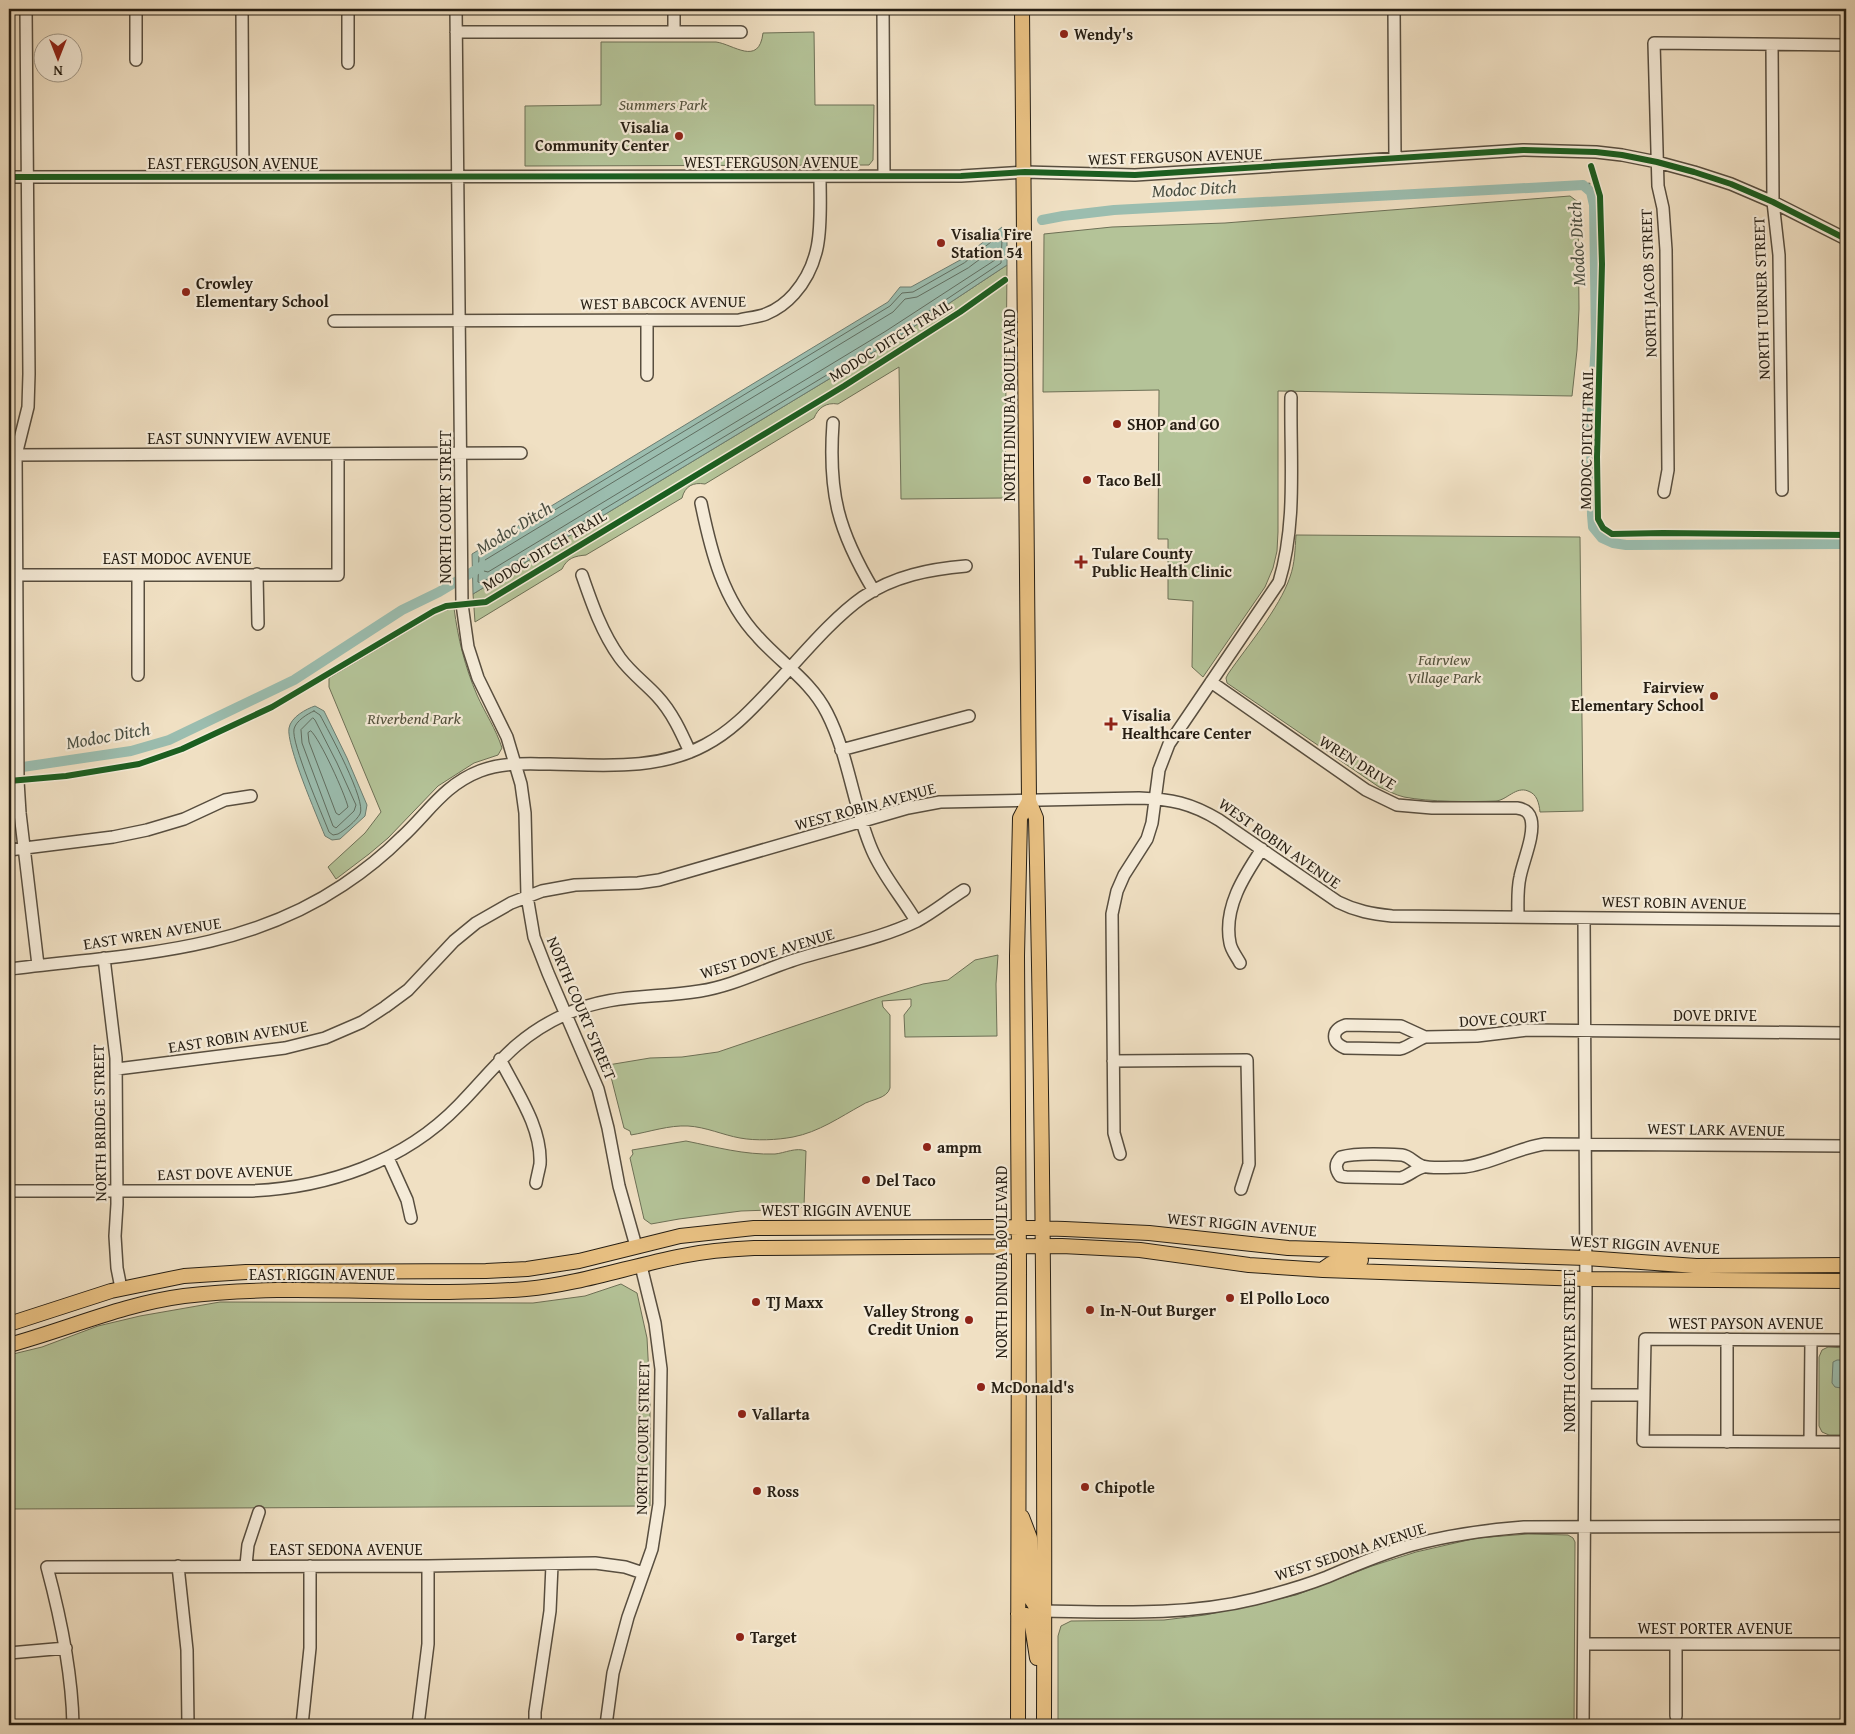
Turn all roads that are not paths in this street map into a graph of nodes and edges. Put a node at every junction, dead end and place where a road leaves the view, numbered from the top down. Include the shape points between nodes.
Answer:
1 (26, 9) edge
2 (136, 9) edge
3 (242, 9) edge
4 (348, 9) edge
5 (456, 9) edge
6 (674, 9) edge
7 (883, 9) edge
8 (1022, 9) edge
9 (1394, 9) edge
10 (674, 30) junction
11 (456, 32) junction
12 (741, 32) dead end
13 (1772, 45) junction
14 (1846, 46) edge
15 (136, 60) dead end
16 (348, 63) dead end
17 (1395, 158) junction
18 (1657, 162) junction
19 (1025, 172) junction
20 (9, 176) edge
21 (28, 176) junction
22 (242, 176) junction
23 (458, 176) junction
24 (820, 176) junction
25 (884, 176) junction
26 (1773, 202) junction
27 (1846, 239) edge
28 (647, 320) junction
29 (334, 321) dead end
30 (461, 322) junction
31 (647, 375) dead end
32 (1291, 397) dead end
33 (833, 423) dead end
34 (521, 453) dead end
35 (338, 454) junction
36 (461, 454) junction
37 (12, 455) edge
38 (1782, 490) dead end
39 (1664, 492) dead end
40 (701, 503) dead end
41 (966, 566) dead end
42 (257, 574) junction
43 (12, 575) edge
44 (138, 575) junction
45 (582, 575) dead end
46 (874, 591) junction
47 (258, 624) dead end
48 (791, 668) junction
49 (138, 674) dead end
50 (1211, 682) junction
51 (13, 697) edge
52 (968, 716) dead end
53 (842, 750) junction
54 (690, 752) junction
55 (516, 764) junction
56 (251, 796) dead end
57 (1155, 798) junction
58 (1029, 800) junction
59 (863, 822) junction
60 (24, 848) junction
61 (1262, 849) junction
62 (9, 850) edge
63 (964, 890) dead end
64 (527, 896) junction
65 (1518, 917) junction
66 (1584, 918) junction
67 (1846, 920) edge
68 (916, 921) junction
69 (104, 958) junction
70 (1240, 963) dead end
71 (38, 965) junction
72 (9, 968) edge
73 (566, 1014) junction
74 (1584, 1030) junction
75 (1846, 1032) edge
76 (1425, 1037) junction
77 (500, 1059) junction
78 (1113, 1061) junction
79 (117, 1070) junction
80 (1585, 1144) junction
81 (1846, 1146) edge
82 (1120, 1154) dead end
83 (388, 1158) junction
84 (1424, 1167) junction
85 (536, 1183) dead end
86 (1241, 1189) dead end
87 (9, 1191) edge
88 (117, 1191) junction
89 (411, 1218) dead end
90 (775, 1227) junction
91 (1019, 1227) junction
92 (1042, 1228) junction
93 (636, 1246) junction
94 (1019, 1246) junction
95 (1042, 1246) junction
96 (1421, 1254) junction
97 (1586, 1258) junction
98 (1846, 1265) edge
99 (641, 1266) junction
100 (1323, 1270) junction
101 (1586, 1279) junction
102 (1846, 1281) edge
103 (121, 1288) junction
104 (486, 1291) junction
105 (9, 1324) edge
106 (1727, 1339) junction
107 (1810, 1340) junction
108 (1846, 1340) edge
109 (9, 1345) edge
110 (1585, 1395) junction
111 (1644, 1395) junction
112 (1727, 1442) junction
113 (1810, 1442) junction
114 (1846, 1442) edge
115 (1018, 1507) junction
116 (259, 1512) dead end
117 (1584, 1526) junction
118 (1846, 1526) edge
119 (246, 1565) junction
120 (552, 1565) junction
121 (178, 1566) junction
122 (310, 1566) junction
123 (428, 1566) junction
124 (643, 1572) junction
125 (1044, 1611) junction
126 (1018, 1614) junction
127 (1584, 1644) junction
128 (1676, 1644) junction
129 (1846, 1644) edge
130 (66, 1648) junction
131 (9, 1653) edge
132 (1044, 1702) junction
133 (1676, 1716) dead end
134 (73, 1725) edge
135 (188, 1725) edge
136 (302, 1725) edge
137 (418, 1725) edge
138 (535, 1725) edge
139 (606, 1725) edge
140 (1018, 1725) edge
141 (1044, 1725) edge
142 (1584, 1725) edge

1 - 21 street
2 - 15 street
3 - 22 street
4 - 16 street
5 - 11 street, NORTH COURT STREET
6 - 10 street
7 - 25 street
8 - 19 main road, NORTH DINUBA BOULEVARD
9 - 17 street
10 - 11 street
10 - 12 street
11 - 23 street, NORTH COURT STREET
13 - 14 street
13 - 18 street, NORTH JACOB STREET via 1654,43
13 - 26 street, NORTH TURNER STREET
17 - 18 street, WEST FERGUSON AVENUE via 1552,150 1622,155
17 - 19 street, WEST FERGUSON AVENUE via 1135,175
18 - 26 street, WEST FERGUSON AVENUE via 1731,184
18 - 39 street, NORTH JACOB STREET via 1666,250 1668,470
19 - 25 street, WEST FERGUSON AVENUE
19 - 58 main road, NORTH DINUBA BOULEVARD
20 - 21 street, EAST FERGUSON AVENUE
21 - 22 street, EAST FERGUSON AVENUE
21 - 37 street via 28,407
22 - 23 street, EAST FERGUSON AVENUE
23 - 24 street, WEST FERGUSON AVENUE
23 - 30 street, NORTH COURT STREET
24 - 25 street, WEST FERGUSON AVENUE
24 - 28 street, WEST BABCOCK AVENUE via 819,241 814,264 804,283 789,300 766,314 740,320
26 - 27 street, WEST FERGUSON AVENUE
26 - 38 street, NORTH TURNER STREET via 1779,255
28 - 30 street, WEST BABCOCK AVENUE
28 - 31 street
29 - 30 street, WEST BABCOCK AVENUE
30 - 36 street, NORTH COURT STREET
32 - 50 street via 1289,538 1284,565 1271,596
33 - 46 street via 831,456 836,502 852,553
34 - 36 street, EAST SUNNYVIEW AVENUE
35 - 36 street, EAST SUNNYVIEW AVENUE
35 - 37 street, EAST SUNNYVIEW AVENUE
35 - 42 street, EAST MODOC AVENUE via 338,575
36 - 55 street, NORTH COURT STREET via 462,596 468,647 478,678 507,737
37 - 43 street
40 - 48 street via 712,553 730,598 754,632
41 - 46 street, EAST WREN AVENUE via 918,572
42 - 44 street, EAST MODOC AVENUE
42 - 47 street
43 - 44 street, EAST MODOC AVENUE
43 - 51 street
44 - 49 street
45 - 54 street via 612,647 629,670 666,706
46 - 48 street, EAST WREN AVENUE via 844,613
48 - 53 street via 822,705
48 - 54 street, EAST WREN AVENUE via 738,722
50 - 57 street via 1169,744 1159,770
50 - 65 street, WREN DRIVE via 1382,799 1412,808 1523,808 1529,812 1532,820 1519,879
51 - 60 street
52 - 53 street
53 - 59 street
54 - 55 street, EAST WREN AVENUE via 638,765
55 - 64 street, NORTH COURT STREET via 524,813
55 - 69 street, EAST WREN AVENUE via 490,768 454,784 404,836 367,868 342,886 275,922 213,941
56 - 60 street via 225,800 184,819 147,830
57 - 58 street, WEST ROBIN AVENUE
57 - 61 street, WEST ROBIN AVENUE via 1202,809
57 - 78 street via 1147,839 1124,875 1112,914
58 - 59 street, WEST ROBIN AVENUE via 923,804
58 - 91 main road, NORTH DINUBA BOULEVARD via 1020,818 1017,956
58 - 92 main road, NORTH DINUBA BOULEVARD via 1036,818
59 - 64 street, WEST ROBIN AVENUE via 660,880 575,885
59 - 68 street via 879,864
60 - 62 street
60 - 71 street
61 - 65 street, WEST ROBIN AVENUE via 1338,902 1368,914
61 - 70 street via 1235,894 1231,910 1230,944
63 - 68 street, WEST DOVE AVENUE
64 - 73 street, NORTH COURT STREET via 538,948
64 - 79 street, EAST ROBIN AVENUE via 476,923 454,941 408,990 374,1015 335,1035 285,1048
65 - 66 street, WEST ROBIN AVENUE
66 - 67 street, WEST ROBIN AVENUE
66 - 74 street, NORTH CONYER STREET
68 - 73 street, WEST DOVE AVENUE via 718,987 680,994 614,999
69 - 71 street, EAST WREN AVENUE
69 - 79 street, NORTH BRIDGE STREET
71 - 72 street, EAST WREN AVENUE
73 - 77 street, EAST DOVE AVENUE via 527,1036
73 - 93 street, NORTH COURT STREET via 602,1100 619,1186
74 - 75 street, DOVE DRIVE
74 - 76 street, DOVE COURT via 1527,1030 1477,1036
74 - 80 street, NORTH CONYER STREET
76 - 76 street, DOVE COURT via 1401,1026 1346,1025 1335,1032 1338,1045 1345,1048 1400,1048
77 - 83 street, EAST DOVE AVENUE via 458,1107
77 - 85 street via 532,1121 540,1163
78 - 82 street via 1114,1133
78 - 86 street via 1247,1060 1249,1164
79 - 88 street, NORTH BRIDGE STREET
80 - 81 street, WEST LARK AVENUE
80 - 84 street, WEST LARK AVENUE via 1535,1145 1483,1163
80 - 97 street, NORTH CONYER STREET
83 - 88 street, EAST DOVE AVENUE via 327,1181 272,1190
83 - 89 street via 407,1200
84 - 84 street via 1408,1157 1385,1155 1341,1156 1336,1166 1340,1176 1401,1178
87 - 88 street, EAST DOVE AVENUE
88 - 103 street, NORTH BRIDGE STREET via 115,1251
90 - 91 main road, WEST RIGGIN AVENUE
90 - 93 main road, WEST RIGGIN AVENUE via 701,1233
90 - 99 main road via 660,1249 645,1254 640,1259
91 - 92 main road, WEST RIGGIN AVENUE
91 - 94 main road, NORTH DINUBA BOULEVARD
92 - 95 main road, NORTH DINUBA BOULEVARD
92 - 96 main road, WEST RIGGIN AVENUE via 1149,1233 1278,1247
93 - 103 main road, EAST RIGGIN AVENUE via 579,1261 527,1269 225,1272 168,1278
93 - 104 main road via 630,1259 514,1282
94 - 95 main road, WEST RIGGIN AVENUE
94 - 99 main road, WEST RIGGIN AVENUE via 715,1250
94 - 115 main road, NORTH DINUBA BOULEVARD
95 - 100 main road, WEST RIGGIN AVENUE via 1140,1250 1249,1265
95 - 125 main road, NORTH DINUBA BOULEVARD
96 - 97 main road, WEST RIGGIN AVENUE
96 - 100 main road via 1393,1261 1335,1261
97 - 98 main road, WEST RIGGIN AVENUE via 1696,1266
97 - 101 street, NORTH CONYER STREET
99 - 104 main road, EAST RIGGIN AVENUE via 554,1286
99 - 124 street, NORTH COURT STREET via 655,1322 661,1387 659,1504 652,1549
100 - 101 main road, WEST RIGGIN AVENUE
101 - 102 main road, WEST RIGGIN AVENUE
101 - 110 street, NORTH CONYER STREET
103 - 105 main road, EAST RIGGIN AVENUE
104 - 109 main road, EAST RIGGIN AVENUE via 241,1292 184,1296 118,1310
106 - 107 street, WEST PAYSON AVENUE
106 - 111 street, WEST PAYSON AVENUE via 1644,1339
106 - 112 street
107 - 108 street, WEST PAYSON AVENUE
107 - 113 street
110 - 111 street
110 - 117 street, NORTH CONYER STREET
111 - 112 street via 1643,1441
112 - 113 street
113 - 114 street
115 - 125 main road via 1030,1538 1031,1599 1038,1610
115 - 126 main road, NORTH DINUBA BOULEVARD
116 - 119 street via 248,1545
117 - 118 street, WEST SEDONA AVENUE
117 - 125 street, WEST SEDONA AVENUE via 1499,1529 1411,1545 1291,1589 1216,1607 1128,1612
117 - 127 street, NORTH CONYER STREET
119 - 121 street, EAST SEDONA AVENUE
119 - 122 street, EAST SEDONA AVENUE
120 - 123 street, EAST SEDONA AVENUE
120 - 124 street, EAST SEDONA AVENUE via 595,1563
120 - 138 street via 550,1611
121 - 130 street, EAST SEDONA AVENUE via 47,1566
121 - 135 street via 187,1650
122 - 123 street, EAST SEDONA AVENUE
122 - 136 street via 310,1648
123 - 137 street via 428,1644
124 - 139 street, NORTH COURT STREET via 619,1648
125 - 132 main road, NORTH DINUBA BOULEVARD
126 - 132 main road via 1031,1620
126 - 140 main road, NORTH DINUBA BOULEVARD
127 - 128 street, WEST PORTER AVENUE
127 - 142 street, NORTH CONYER STREET
128 - 129 street, WEST PORTER AVENUE
128 - 133 street
130 - 131 street
130 - 134 street
132 - 141 main road, NORTH DINUBA BOULEVARD

